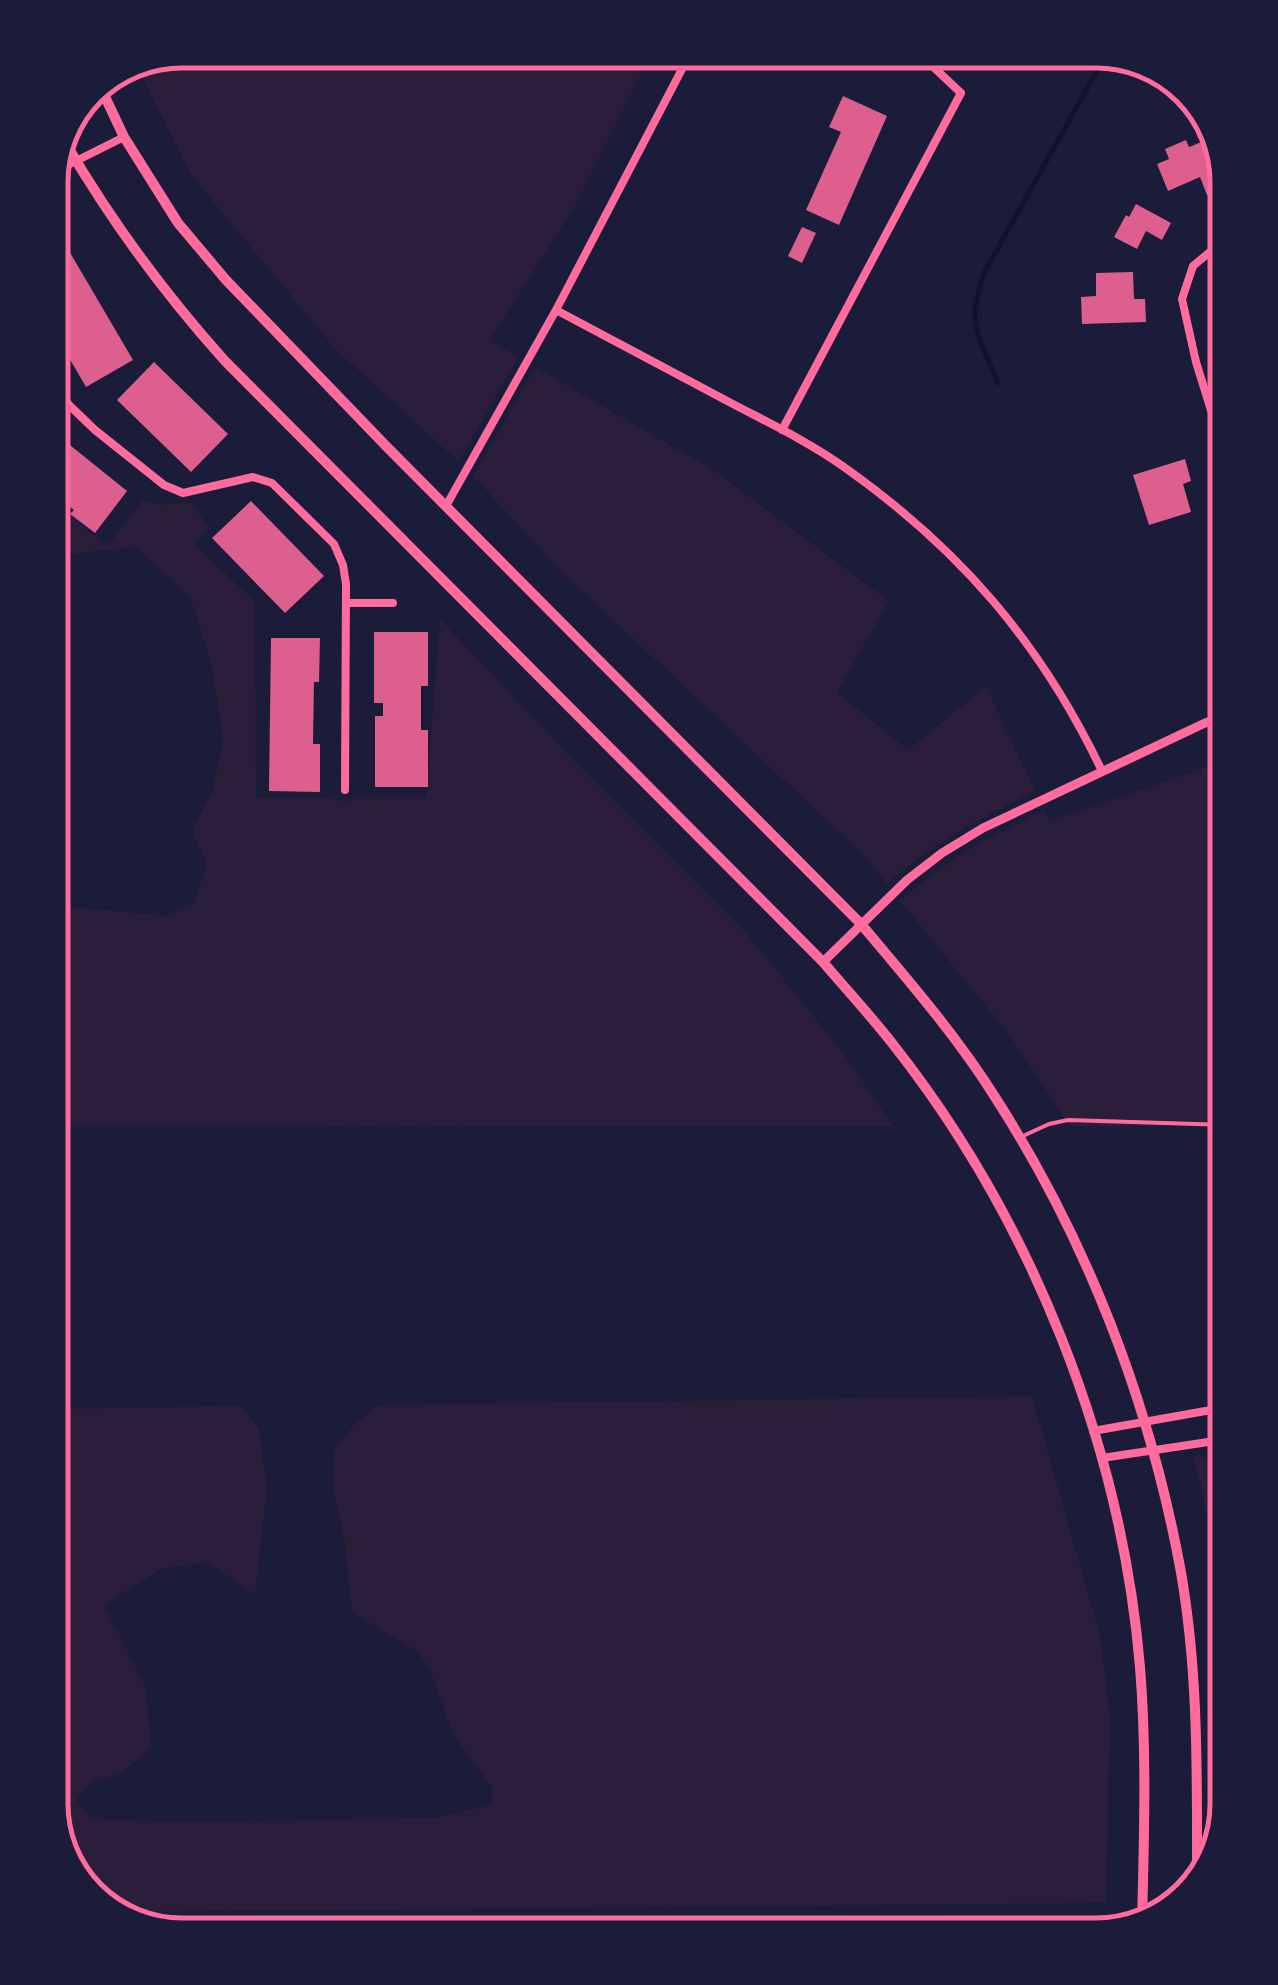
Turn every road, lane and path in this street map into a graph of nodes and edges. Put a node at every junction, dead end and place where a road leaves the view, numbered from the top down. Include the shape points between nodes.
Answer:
1 (683, 68) edge
2 (934, 68) edge
3 (105, 97) edge
4 (124, 137) junction
5 (72, 153) edge
6 (78, 163) junction
7 (69, 167) edge
8 (1210, 252) edge
9 (556, 310) junction
10 (68, 402) edge
11 (1210, 407) edge
12 (782, 430) junction
13 (446, 506) junction
14 (346, 603) junction
15 (393, 603) dead end
16 (1210, 723) edge
17 (1102, 771) junction
18 (345, 790) dead end
19 (861, 924) junction
20 (823, 962) junction
21 (1210, 1124) edge
22 (1019, 1138) junction
23 (1210, 1410) edge
24 (1144, 1420) junction
25 (1094, 1431) junction
26 (1210, 1441) edge
27 (1153, 1449) junction
28 (1102, 1458) junction
29 (1197, 1856) edge
30 (1142, 1908) edge

1 - 9 street
2 - 12 street via 960,93
3 - 4 main road
4 - 6 street
4 - 13 main road via 178,223 226,280
5 - 6 main road
6 - 7 street
6 - 20 main road via 182,314
8 - 11 street via 1194,266 1182,299
9 - 12 street
9 - 13 street
10 - 14 street via 164,486 184,493 252,477 272,483 334,544
12 - 17 street via 914,519 960,564 1013,621
13 - 19 main road
14 - 15 street
14 - 18 street
16 - 17 street
17 - 19 street via 942,853
19 - 20 street
19 - 22 main road via 933,1008
20 - 25 main road via 893,1044 986,1184 1045,1300
21 - 22 lane via 1068,1120
22 - 24 main road via 1100,1295
23 - 24 street
24 - 25 street
24 - 27 main road
25 - 28 main road
26 - 27 street
27 - 28 street
27 - 29 main road via 1180,1569 1192,1665
28 - 30 main road via 1140,1665

